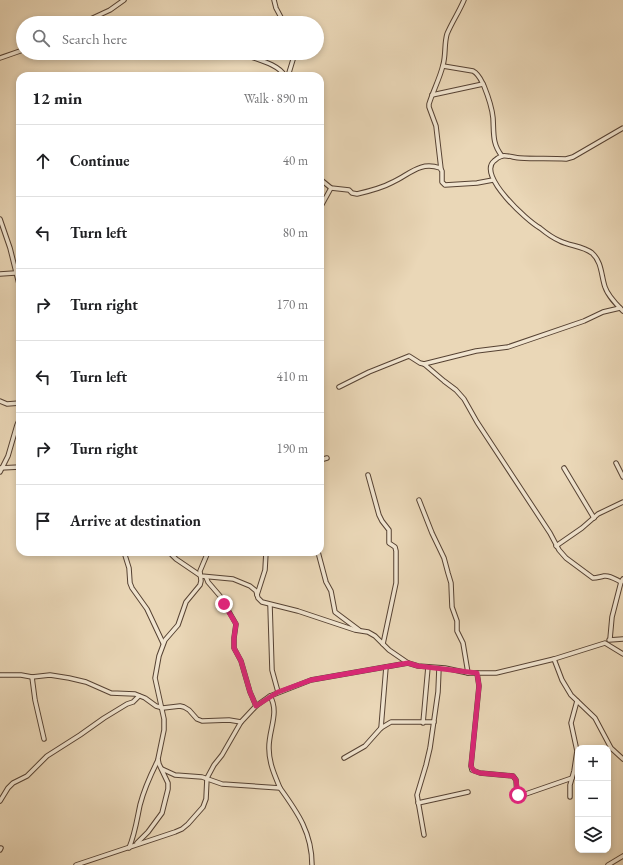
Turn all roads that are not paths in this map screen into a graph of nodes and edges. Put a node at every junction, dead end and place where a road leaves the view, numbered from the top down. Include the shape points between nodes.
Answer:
1 (124, 0) edge
2 (274, 0) edge
3 (464, 0) edge
4 (97, 16) edge
5 (280, 16) edge
6 (16, 52) edge
7 (0, 58) edge
8 (259, 60) edge
9 (293, 60) edge
10 (443, 66) junction
11 (283, 72) edge
12 (288, 72) edge
13 (483, 84) junction
14 (432, 95) junction
15 (623, 128) edge
16 (497, 151) junction
17 (502, 156) junction
18 (494, 161) junction
19 (441, 169) junction
20 (493, 180) junction
21 (324, 181) edge
22 (332, 188) junction
23 (324, 201) edge
24 (0, 218) edge
25 (16, 273) joint
26 (0, 274) edge
27 (622, 309) edge
28 (424, 364) junction
29 (339, 387) dead end
30 (0, 401) edge
31 (16, 403) edge
32 (16, 428) edge
33 (327, 458) dead end
34 (324, 459) edge
35 (616, 463) dead end
36 (16, 468) edge
37 (564, 468) dead end
38 (0, 469) edge
39 (368, 475) dead end
40 (623, 477) edge
41 (419, 500) dead end
42 (623, 502) edge
43 (594, 518) junction
44 (556, 546) junction
45 (125, 556) edge
46 (173, 556) edge
47 (206, 556) edge
48 (266, 556) edge
49 (319, 556) edge
50 (201, 576) junction
51 (206, 577) junction
52 (622, 581) edge
53 (257, 595) junction
54 (270, 605) junction
55 (359, 630) junction
56 (610, 639) junction
57 (623, 639) edge
58 (605, 643) junction
59 (164, 644) junction
60 (382, 644) junction
61 (623, 654) edge
62 (554, 659) junction
63 (408, 663) junction
64 (386, 667) junction
65 (428, 667) junction
66 (439, 668) junction
67 (468, 673) junction
68 (477, 673) junction
69 (0, 675) edge
70 (32, 677) junction
71 (278, 692) junction
72 (140, 696) junction
73 (270, 696) junction
74 (577, 701) junction
75 (256, 706) junction
76 (160, 707) junction
77 (240, 722) junction
78 (423, 722) junction
79 (434, 722) junction
80 (381, 728) junction
81 (44, 740) dead end
82 (344, 758) dead end
83 (158, 759) junction
84 (623, 759) edge
85 (161, 769) junction
86 (208, 778) junction
87 (572, 778) junction
88 (280, 788) junction
89 (468, 792) dead end
90 (570, 797) dead end
91 (0, 801) edge
92 (418, 803) junction
93 (424, 835) dead end
94 (135, 844) junction
95 (129, 848) junction
96 (623, 856) edge
97 (79, 865) edge
98 (312, 865) edge
99 (608, 865) edge

1 - 4 street
2 - 5 street
3 - 10 street via 448,33
6 - 7 street
8 - 11 street
9 - 12 street
10 - 13 street via 473,71
10 - 14 street
13 - 14 street
13 - 16 street via 493,118
14 - 19 street via 429,107 436,126
15 - 17 street via 566,159
16 - 17 street
16 - 18 street
17 - 18 street
18 - 20 street via 490,168
19 - 20 street via 442,182 445,184
19 - 22 street via 434,166 421,167 393,182 357,194
20 - 27 street via 517,210 538,227 561,241 592,254 598,260 605,288
21 - 22 street
22 - 23 street
24 - 25 street
25 - 26 street
27 - 28 street via 603,312 508,347 476,351
28 - 29 street via 409,356
28 - 44 street via 464,399 550,532
30 - 31 street
32 - 38 street via 8,456
33 - 34 street
35 - 40 street
36 - 38 street
37 - 43 street
39 - 60 street via 379,515 389,530 389,543 395,547 397,556 396,583
41 - 67 street via 444,558 451,583 452,607 463,643
42 - 43 street
43 - 44 street
44 - 52 street via 566,558 593,578 611,576
45 - 59 street via 132,588 147,609
46 - 50 street
47 - 50 street via 200,571
48 - 53 street via 265,570
49 - 55 street via 335,612
50 - 51 street
50 - 59 street via 200,585 186,602 178,625
51 - 53 street via 233,579 250,586
51 - 75 street via 236,624 234,648
52 - 56 street via 612,617
53 - 54 street via 259,600
54 - 55 street
54 - 71 street via 272,670
55 - 60 street via 368,632
56 - 57 street
56 - 58 street
58 - 61 street
58 - 62 street
59 - 76 street via 155,678
60 - 63 street
62 - 68 street via 496,673
62 - 74 street via 562,680
63 - 64 street
63 - 65 street
64 - 71 street via 311,680
64 - 80 street
65 - 66 street
65 - 78 street
66 - 67 street
66 - 79 street
67 - 68 street
68 - 87 street via 479,686 472,770 513,776 516,780 517,794 520,796
69 - 70 street
70 - 72 street via 50,675 69,678 111,693
70 - 81 street
71 - 73 street
72 - 76 street
72 - 91 street via 47,756 28,776 13,783
73 - 75 street
73 - 88 street via 274,710 274,723 269,739 270,759
74 - 84 street via 595,718 611,748
74 - 87 street via 571,723 577,751
75 - 77 street
76 - 77 street via 184,707 202,722
76 - 83 street via 164,730
77 - 86 street
78 - 79 street
78 - 80 street via 391,722
79 - 92 street via 426,765 418,788
80 - 82 street via 365,746
83 - 85 street
83 - 95 street via 141,803
85 - 86 street via 175,775
85 - 94 street via 168,789 162,813
86 - 88 street via 222,784
86 - 94 street via 203,807 188,824 175,832
87 - 90 street
88 - 98 street via 303,823
89 - 92 street
92 - 93 street
94 - 95 street
95 - 97 street
96 - 99 street

